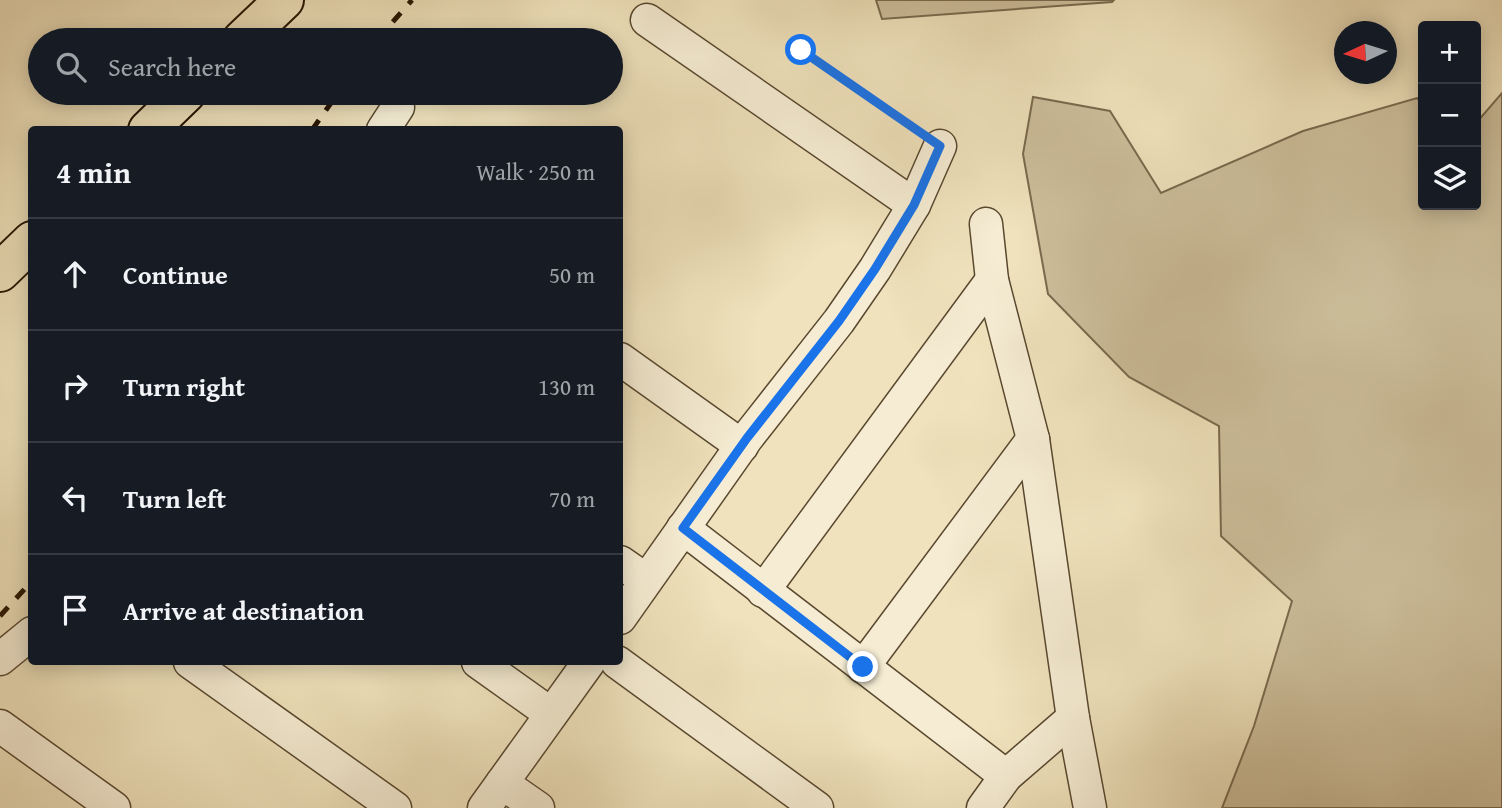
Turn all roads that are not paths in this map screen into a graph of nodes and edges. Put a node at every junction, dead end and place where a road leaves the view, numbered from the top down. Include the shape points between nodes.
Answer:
1 (284, 0) edge
2 (648, 20) dead end
3 (255, 28) edge
4 (174, 105) edge
5 (152, 126) edge
6 (940, 146) road end
7 (914, 205) junction
8 (986, 224) dead end
9 (28, 246) edge
10 (0, 272) edge
11 (992, 280) junction
12 (623, 361) edge
13 (1033, 439) junction
14 (741, 446) junction
15 (683, 528) junction
16 (623, 564) edge
17 (646, 580) junction
18 (763, 590) junction
19 (623, 614) edge
20 (28, 636) edge
21 (0, 659) edge
22 (194, 665) edge
23 (482, 665) edge
24 (587, 665) edge
25 (622, 665) edge
26 (863, 667) junction
27 (551, 714) junction
28 (1073, 718) junction
29 (0, 726) edge
30 (1006, 776) junction
31 (502, 782) junction
32 (114, 808) edge
33 (395, 808) edge
34 (484, 808) edge
35 (538, 808) edge
36 (817, 808) edge
37 (983, 808) edge
38 (1090, 808) edge

1 - 3 highway
2 - 7 street
4 - 5 highway
6 - 7 street
7 - 14 street via 839,321
8 - 11 street
9 - 10 highway
11 - 13 street
11 - 18 street
12 - 14 street
13 - 26 street
13 - 28 street
14 - 15 street
15 - 17 street
15 - 18 street
16 - 17 street
17 - 19 street
18 - 26 street
20 - 21 street
22 - 33 street
23 - 27 street
24 - 27 street
25 - 36 street
26 - 30 street
27 - 31 street
28 - 30 street
28 - 38 street
29 - 32 street
30 - 37 street
31 - 34 street
31 - 35 street

